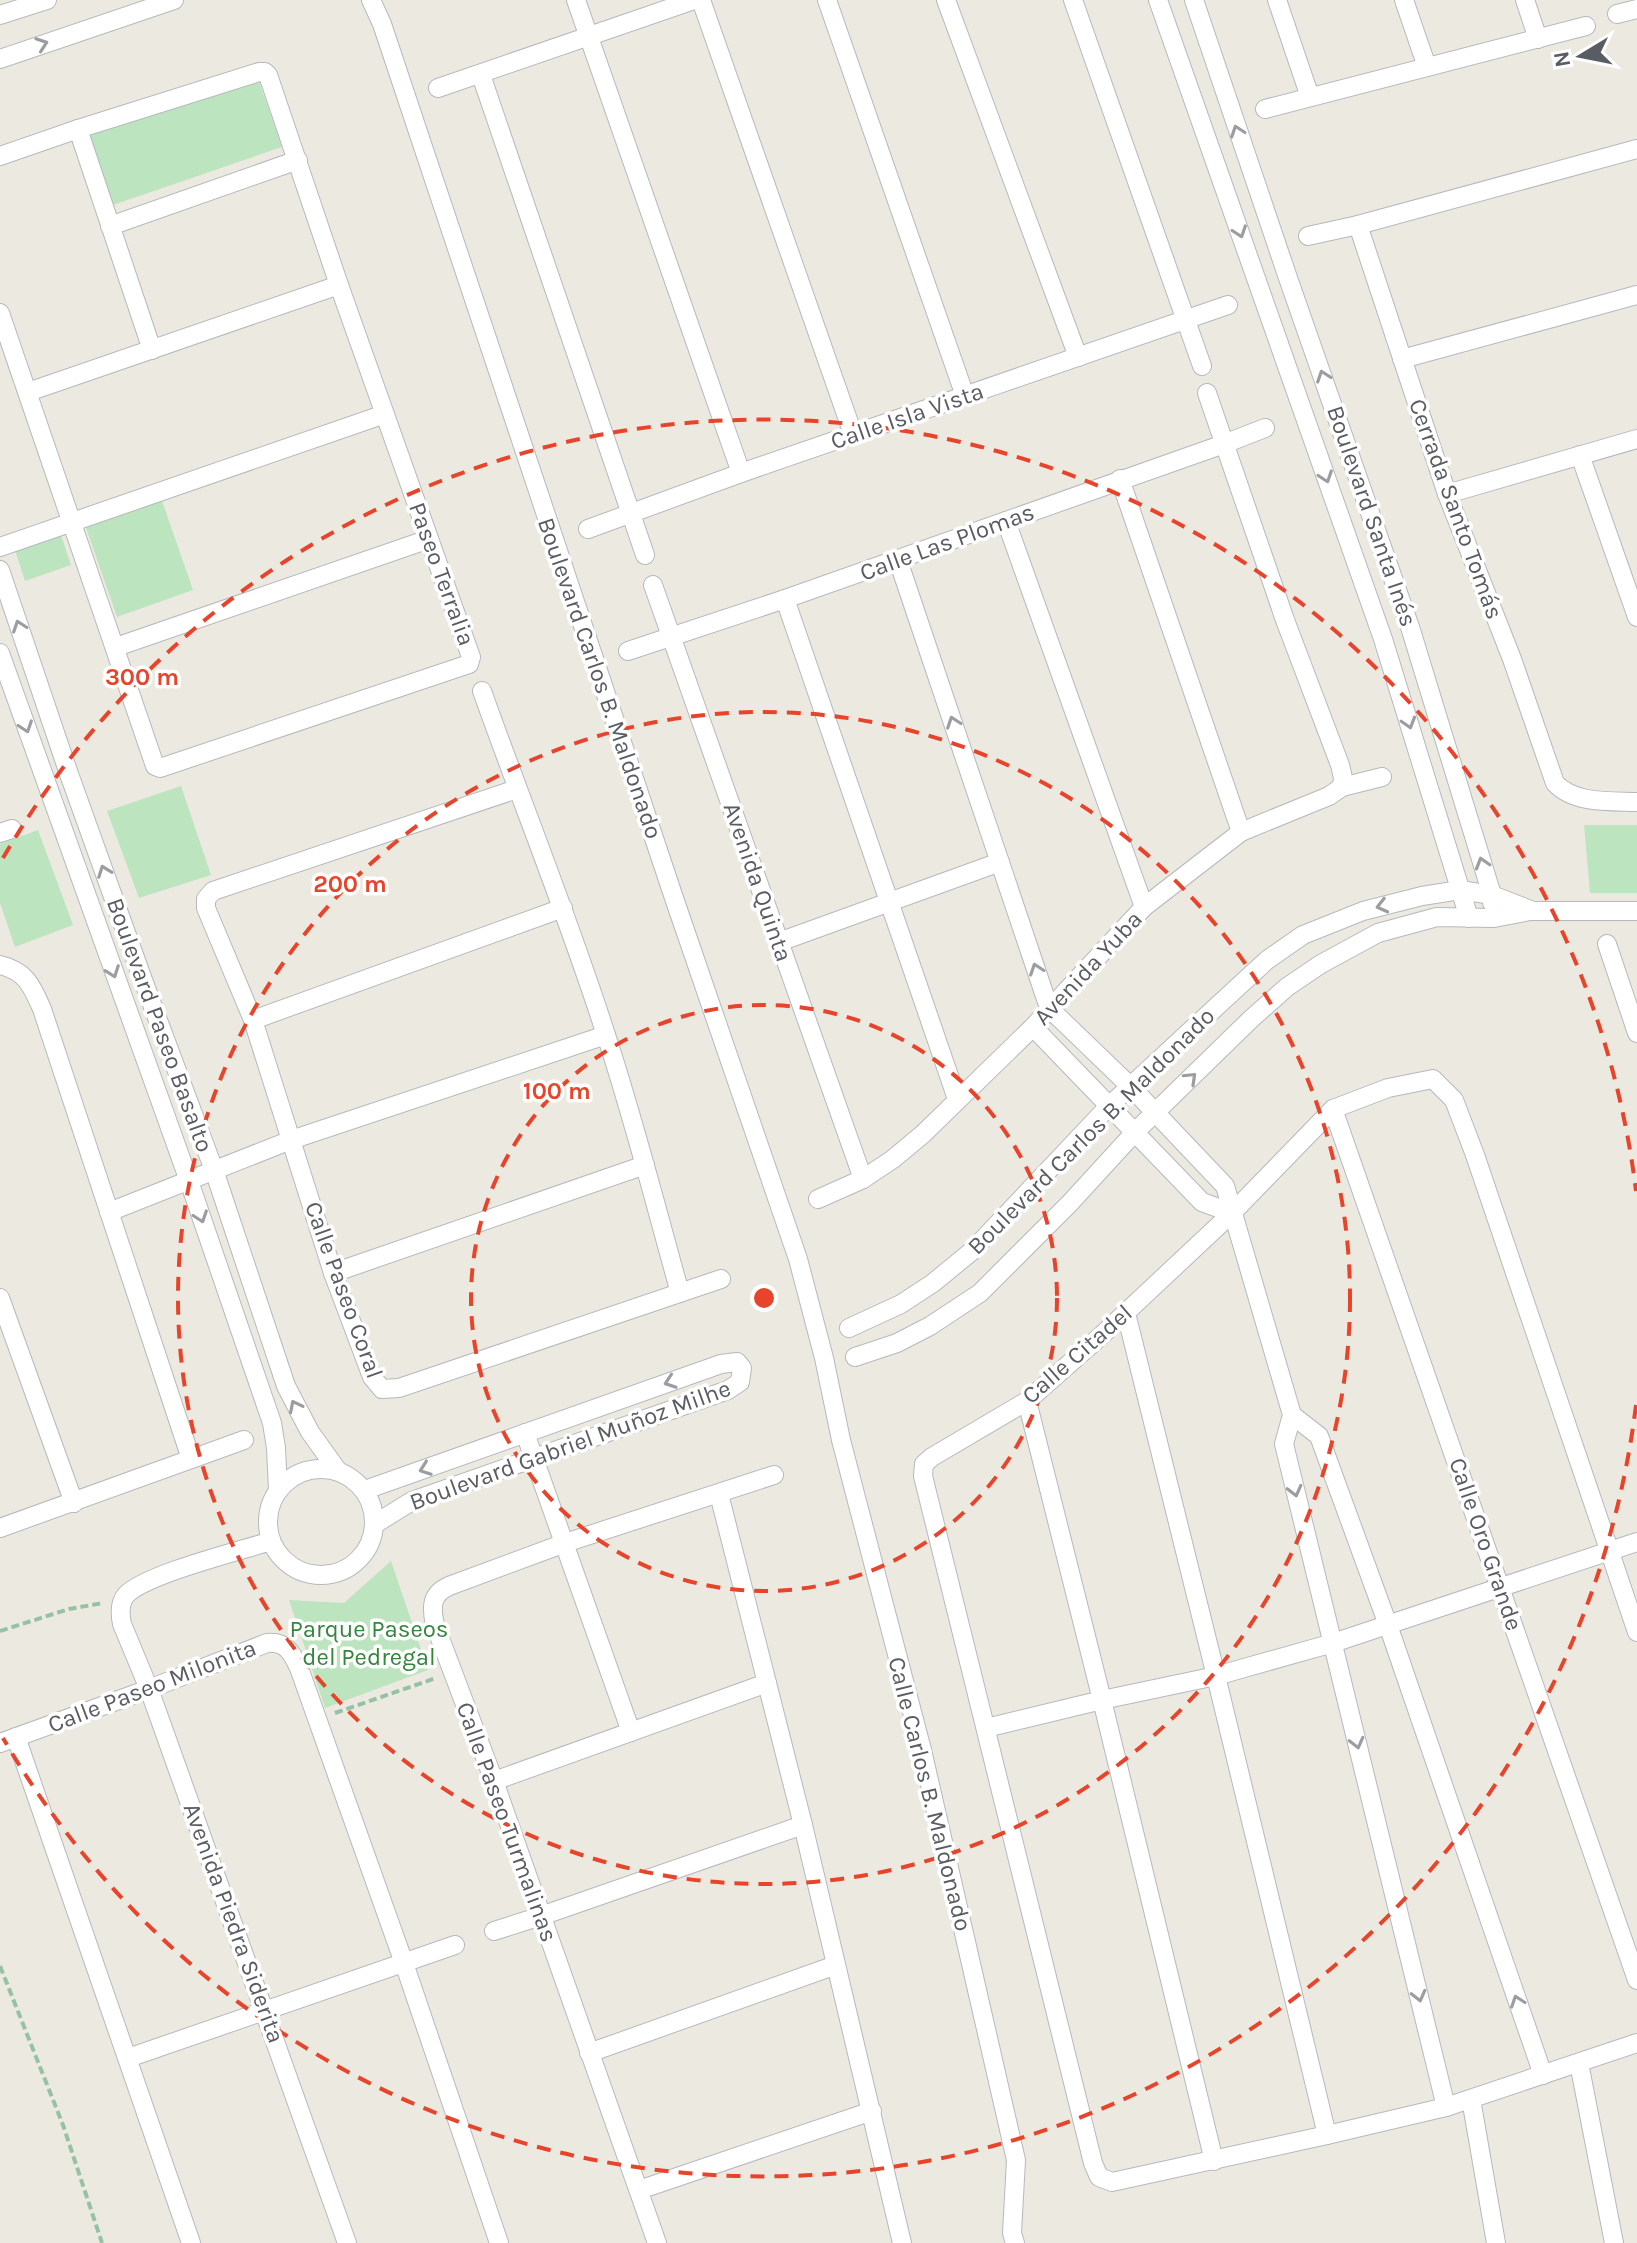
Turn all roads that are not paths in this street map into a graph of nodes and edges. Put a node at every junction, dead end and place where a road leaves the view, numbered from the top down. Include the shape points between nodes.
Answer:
1 (47, 0) edge
2 (174, 0) edge
3 (371, 0) edge
4 (576, 0) edge
5 (694, 0) edge
6 (701, 0) edge
7 (827, 0) edge
8 (946, 0) edge
9 (1073, 0) edge
10 (1158, 0) edge
11 (1194, 0) edge
12 (1277, 0) edge
13 (1404, 0) edge
14 (1525, 0) edge
15 (1637, 9) edge
16 (1617, 14) dead end
17 (0, 15) edge
18 (1586, 26) dead end
19 (590, 37) junction
20 (1538, 39) junction
21 (0, 59) edge
22 (1427, 67) junction
23 (481, 75) junction
24 (438, 88) dead end
25 (1310, 97) junction
26 (1265, 109) dead end
27 (78, 129) junction
28 (1637, 149) edge
29 (0, 156) edge
30 (298, 160) junction
31 (1358, 225) junction
32 (110, 226) junction
33 (1308, 236) dead end
34 (339, 285) junction
35 (1637, 295) edge
36 (1228, 305) dead end
37 (0, 313) edge
38 (1186, 320) junction
39 (152, 350) junction
40 (1078, 357) junction
41 (1402, 359) junction
42 (1202, 366) dead end
43 (28, 392) junction
44 (1207, 393) dead end
45 (965, 396) junction
46 (385, 414) junction
47 (1265, 428) dead end
48 (853, 434) junction
49 (1637, 439) edge
50 (1224, 444) junction
51 (1580, 455) junction
52 (741, 473) junction
53 (1120, 479) junction
54 (1447, 494) junction
55 (631, 515) junction
56 (72, 521) junction
57 (1006, 521) junction
58 (588, 529) dead end
59 (429, 539) junction
60 (0, 547) edge
61 (645, 555) dead end
62 (898, 560) junction
63 (0, 570) edge
64 (653, 585) dead end
65 (785, 599) junction
66 (1637, 617) edge
67 (671, 636) junction
68 (116, 647) junction
69 (628, 651) dead end
70 (0, 653) edge
71 (482, 691) dead end
72 (1382, 777) dead end
73 (1342, 787) junction
74 (517, 789) junction
75 (1637, 802) edge
76 (1241, 832) junction
77 (1000, 862) junction
78 (1460, 890) junction
79 (1492, 895) junction
80 (890, 902) junction
81 (1144, 907) junction
82 (563, 908) junction
83 (1533, 911) junction
84 (1637, 911) edge
85 (1469, 918) junction
86 (1494, 918) junction
87 (779, 942) junction
88 (1607, 944) dead end
89 (9, 968) edge
90 (1049, 1008) junction
91 (1634, 1013) edge
92 (253, 1020) junction
93 (1033, 1027) junction
94 (1637, 1033) edge
95 (606, 1035) junction
96 (1131, 1087) junction
97 (957, 1099) junction
98 (1109, 1106) junction
99 (1333, 1109) junction
100 (1155, 1113) junction
101 (1135, 1132) junction
102 (291, 1140) junction
103 (645, 1165) junction
104 (214, 1170) junction
105 (863, 1179) junction
106 (189, 1181) junction
107 (818, 1199) dead end
108 (109, 1212) junction
109 (1232, 1213) junction
110 (333, 1273) junction
111 (721, 1279) dead end
112 (680, 1293) junction
113 (0, 1298) edge
114 (1126, 1313) junction
115 (849, 1328) dead end
116 (855, 1357) dead end
117 (824, 1358) joint
118 (1027, 1401) junction
119 (1292, 1415) junction
120 (525, 1433) junction
121 (244, 1440) dead end
122 (191, 1459) junction
123 (535, 1459) junction
124 (338, 1471) junction
125 (774, 1475) dead end
126 (278, 1490) junction
127 (365, 1490) junction
128 (719, 1494) junction
129 (74, 1503) junction
130 (375, 1524) junction
131 (0, 1528) edge
132 (271, 1541) junction
133 (1637, 1542) edge
134 (565, 1543) junction
135 (1609, 1551) junction
136 (1501, 1587) junction
137 (1388, 1625) junction
138 (1637, 1632) edge
139 (1333, 1643) junction
140 (1216, 1676) junction
141 (767, 1683) junction
142 (149, 1689) junction
143 (1102, 1700) junction
144 (986, 1728) junction
145 (631, 1732) junction
146 (8, 1740) edge
147 (494, 1781) junction
148 (803, 1825) junction
149 (541, 1916) junction
150 (494, 1931) dead end
151 (455, 1945) dead end
152 (404, 1963) junction
153 (836, 1965) junction
154 (1637, 1980) edge
155 (265, 2009) junction
156 (1637, 2043) edge
157 (589, 2053) junction
158 (128, 2058) junction
159 (1579, 2063) junction
160 (1543, 2075) junction
161 (1471, 2099) junction
162 (1446, 2107) junction
163 (872, 2111) junction
164 (1327, 2135) junction
165 (1214, 2161) junction
166 (639, 2190) junction
167 (1014, 2238) edge
168 (191, 2243) edge
169 (347, 2243) edge
170 (499, 2243) edge
171 (657, 2243) edge
172 (902, 2243) edge
173 (1496, 2243) edge
174 (1614, 2243) edge

1 - 17 street
21 -> 2 street
3 - 117 street, Boulevard Carlos B. Maldonado via 798,1259
4 - 19 street
5 - 19 street
6 - 48 street
7 - 45 street
8 - 40 street
9 - 38 street
10 -> 78 street, Boulevard Santa Inés via 1383,639
79 -> 11 street, Boulevard Santa Inés via 1410,627
12 - 25 street
13 - 22 street
14 - 20 street
15 - 16 street
18 - 20 street
19 - 23 street
19 - 52 street
20 - 22 street
22 - 25 street
23 - 24 street
23 - 55 street
25 - 26 street
27 - 29 street, Paseo Terralia
27 - 30 street, Paseo Terralia via 265,72
27 - 32 street
28 - 31 street
30 - 32 street
30 - 34 street, Paseo Terralia
31 - 33 street
31 - 41 street, Cerrada Santo Tomás
32 - 39 street
34 - 39 street
34 - 46 street, Paseo Terralia
35 - 41 street
36 - 38 street, Calle Isla Vista
37 - 43 street, Paseo Terralia
38 - 40 street, Calle Isla Vista
38 - 42 street
39 - 43 street
40 - 45 street, Calle Isla Vista
41 - 54 street, Cerrada Santo Tomás
43 - 56 street, Paseo Terralia
44 - 50 street
45 - 48 street, Calle Isla Vista
46 - 56 street
46 - 59 street, Paseo Terralia
47 - 50 street, Calle Las Plomas
48 - 52 street, Calle Isla Vista
49 - 51 street
50 - 53 street, Calle Las Plomas
50 - 73 street via 1340,765
51 - 54 street
51 - 66 street
52 - 55 street, Calle Isla Vista
53 - 57 street, Calle Las Plomas
53 - 76 street
54 - 75 street, Cerrada Santo Tomás via 1555,783 1590,799
55 - 58 street, Calle Isla Vista
55 - 61 street
56 - 60 street
56 - 68 street, Paseo Terralia
57 - 62 street, Calle Las Plomas
57 - 81 street
59 - 68 street
59 - 68 street, Paseo Terralia via 471,657 469,664 158,768
62 - 65 street, Calle Las Plomas
77 -> 62 street
104 -> 63 street, Boulevard Paseo Basalto
64 - 67 street, Avenida Quinta
65 - 67 street, Calle Las Plomas
65 - 80 street
67 - 69 street, Calle Las Plomas
67 - 87 street, Avenida Quinta
70 -> 106 street, Boulevard Paseo Basalto
71 - 74 street
72 - 73 street, Avenida Yuba
73 - 76 street, Avenida Yuba
74 - 82 street
74 - 92 street, Calle Paseo Coral via 213,891 206,908
76 - 81 street, Avenida Yuba
77 - 80 street
90 -> 77 street
78 - 79 street, Boulevard Carlos B. Maldonado
78 - 85 street, Boulevard Santa Inés
78 -> 96 street, Boulevard Carlos B. Maldonado via 1363,911 1303,935 1267,960
79 - 83 street
79 - 86 street
80 - 87 street
80 - 97 street
81 - 90 street, Avenida Yuba
82 - 92 street
82 - 95 street
83 - 84 street
83 - 86 street, Boulevard Carlos B. Maldonado
85 - 86 street, Boulevard Carlos B. Maldonado
100 -> 85 street, Boulevard Carlos B. Maldonado via 1251,1019 1321,964 1378,933 1437,917
87 - 105 street, Avenida Quinta
88 - 91 street
89 - 108 street via 28,982 42,1009
90 - 93 street, Avenida Yuba
90 - 96 street
91 - 94 street
92 - 102 street, Calle Paseo Coral
93 - 97 street, Avenida Yuba
93 - 98 street
95 - 102 street
95 - 103 street
96 - 98 street, Boulevard Carlos B. Maldonado
96 - 100 street
97 - 105 street, Avenida Yuba via 913,1143
98 - 101 street
98 - 115 street, Boulevard Carlos B. Maldonado via 972,1251 901,1304
99 - 109 street, Calle Citadel
99 - 135 street, Calle Citadel via 1388,1088 1433,1079 1454,1100
99 - 136 street, Calle Oro Grande
100 - 101 street, Boulevard Carlos B. Maldonado
100 - 109 street via 1225,1186
101 - 109 street via 1202,1202
101 - 116 street, Boulevard Carlos B. Maldonado via 980,1293 897,1343
102 - 104 street
102 - 110 street, Calle Paseo Coral
103 - 110 street
103 - 112 street
104 - 106 street
124 -> 104 street, Boulevard Paseo Basalto via 286,1386
105 - 107 street, Avenida Yuba
106 - 108 street
106 -> 126 street, Boulevard Paseo Basalto via 272,1423
108 - 122 street
109 - 114 street, Calle Citadel
109 - 119 street
110 - 112 street, Calle Paseo Coral via 372,1377 387,1390
111 - 112 street, Calle Paseo Coral
113 - 129 street
114 - 118 street, Calle Citadel
114 - 140 street
117 - 167 street, Calle Carlos B. Maldonado via 922,1750 1016,2160
118 - 143 street
118 - 144 street, Calle Citadel via 924,1464
119 - 137 street via 1319,1436
119 -> 139 street via 1284,1444
120 - 123 street
123 -> 120 street, Boulevard Gabriel Muñoz Milhe via 728,1390 740,1382 742,1368 737,1362 721,1364
120 -> 127 street, Boulevard Gabriel Muñoz Milhe
121 - 122 street
122 - 129 street
123 - 130 street, Boulevard Gabriel Muñoz Milhe via 412,1501
123 - 134 street
124 - 126 street via 305,1471
124 - 127 street
125 - 128 street, Calle Paseo Turmalinas
126 - 132 street via 270,1506
127 - 130 street
128 - 134 street, Calle Paseo Turmalinas
128 - 141 street
129 - 131 street
130 - 132 street via 362,1558 330,1575 295,1568
132 - 142 street, Avenida Piedra Siderita via 127,1593 121,1604 122,1624
133 - 135 street
134 - 145 street
134 - 147 street, Calle Paseo Turmalinas via 435,1595 435,1625
135 - 136 street
135 - 138 street
136 - 137 street
136 - 154 street, Calle Oro Grande
137 - 139 street
160 -> 137 street
139 - 140 street
139 -> 162 street
140 - 143 street
140 - 164 street
141 - 145 street
141 - 148 street
142 - 146 street, Calle Paseo Milonita
142 - 152 street, Calle Paseo Milonita via 272,1642 285,1646 294,1656
142 - 155 street, Avenida Piedra Siderita
143 - 144 street
143 - 165 street
144 - 165 street via 1099,2177 1112,2182
145 - 147 street
146 - 158 street, Calle Paseo Milonita
147 - 149 street, Calle Paseo Turmalinas
148 - 149 street
148 - 153 street
149 - 150 street
149 - 157 street, Calle Paseo Turmalinas
151 - 152 street
152 - 155 street
152 - 170 street, Calle Paseo Milonita
153 - 157 street
153 - 163 street
155 - 158 street
155 - 169 street, Avenida Piedra Siderita
156 - 159 street
157 - 166 street, Calle Paseo Turmalinas
158 - 168 street, Calle Paseo Milonita
159 - 160 street
159 - 174 street
160 - 161 street
161 - 162 street
161 - 173 street
162 - 164 street
163 - 166 street
163 - 172 street
164 - 165 street
166 - 171 street, Calle Paseo Turmalinas

